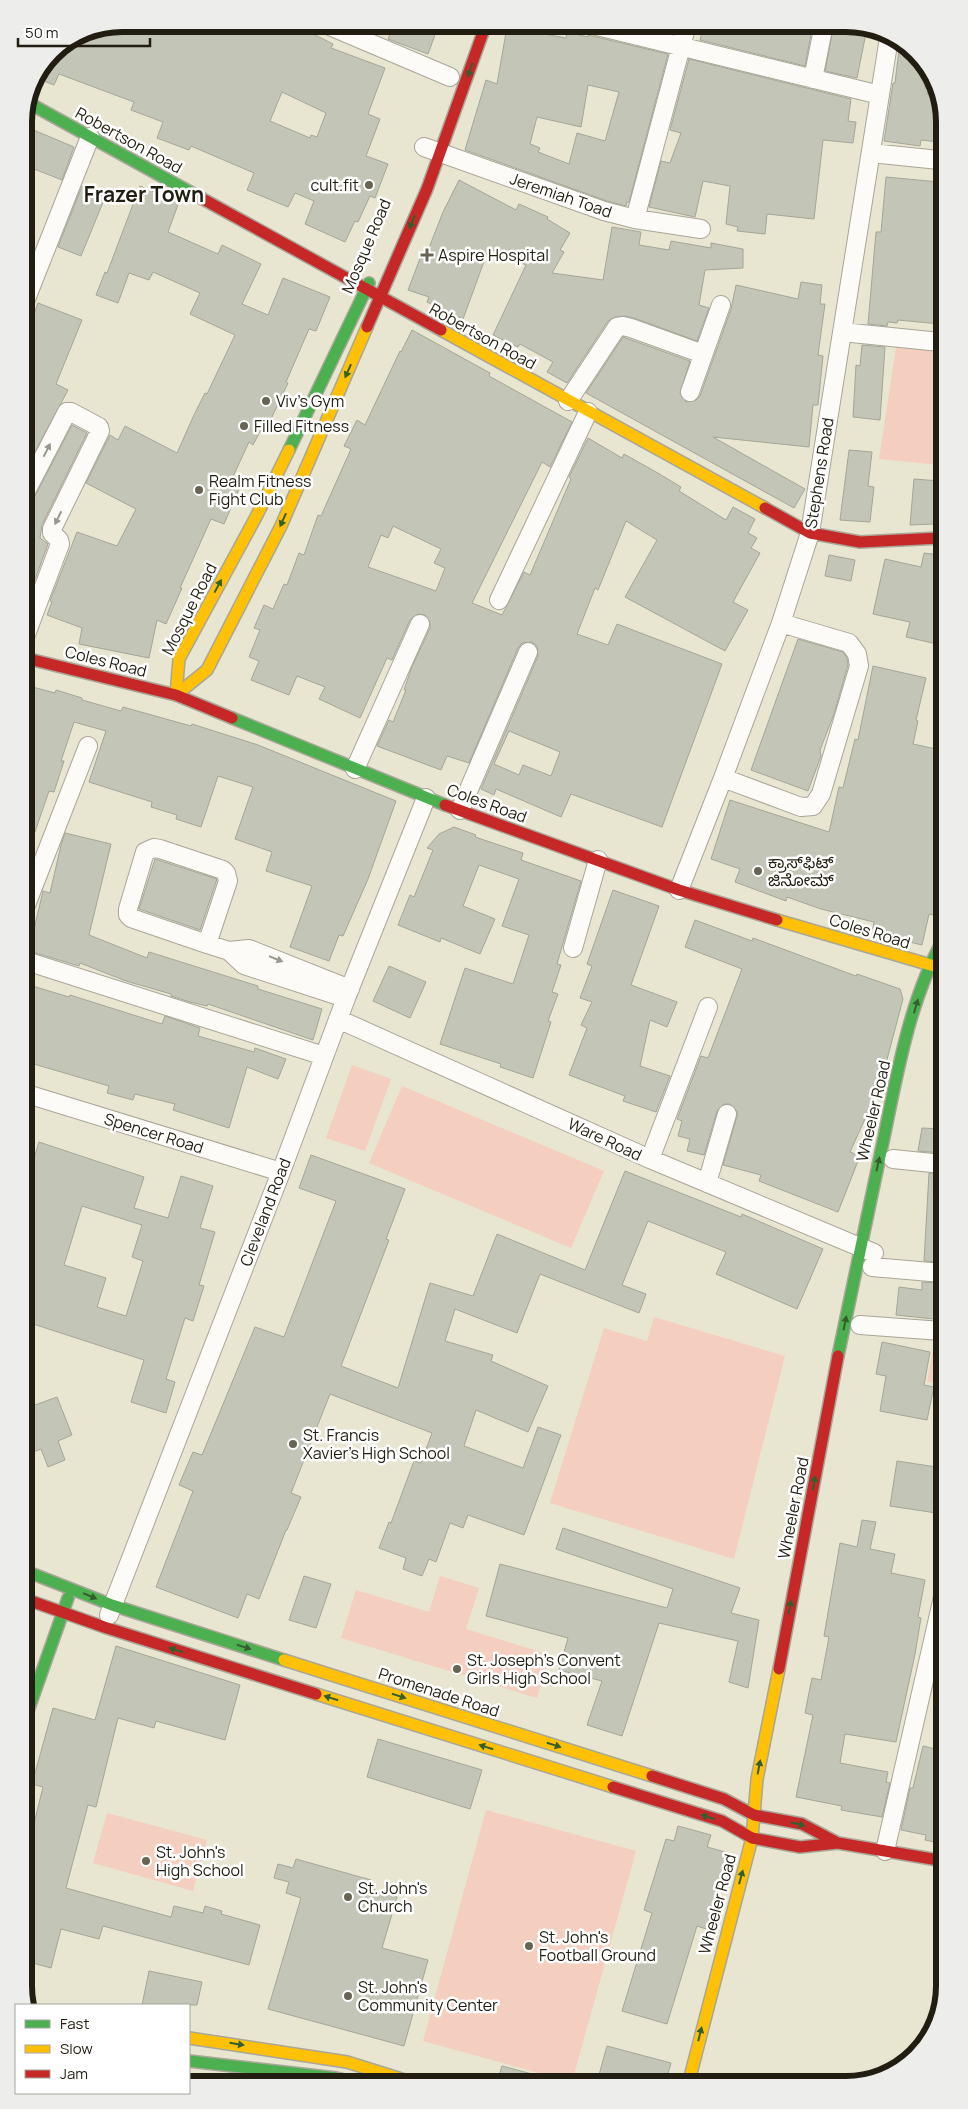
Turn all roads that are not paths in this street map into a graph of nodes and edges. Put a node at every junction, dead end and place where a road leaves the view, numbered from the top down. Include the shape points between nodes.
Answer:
1 (345, 32) edge
2 (482, 32) edge
3 (625, 33) edge
4 (685, 33) edge
5 (822, 33) edge
6 (888, 44) edge
7 (681, 46) junction
8 (450, 77) dead end
9 (813, 79) junction
10 (880, 95) junction
11 (34, 106) edge
12 (90, 137) junction
13 (428, 148) junction
14 (872, 153) junction
15 (936, 160) edge
16 (634, 219) junction
17 (701, 229) dead end
18 (373, 272) dead end
19 (33, 281) edge
20 (366, 290) junction
21 (380, 298) junction
22 (721, 305) dead end
23 (842, 332) junction
24 (936, 342) edge
25 (703, 354) junction
26 (690, 392) dead end
27 (568, 401) junction
28 (588, 412) junction
29 (33, 478) edge
30 (810, 533) junction
31 (936, 538) edge
32 (499, 600) dead end
33 (33, 616) edge
34 (781, 622) junction
35 (420, 624) dead end
36 (528, 652) dead end
37 (33, 660) edge
38 (176, 695) junction
39 (88, 746) dead end
40 (355, 769) junction
41 (724, 778) junction
42 (426, 798) junction
43 (460, 810) junction
44 (598, 860) junction
45 (33, 888) edge
46 (679, 890) junction
47 (207, 944) junction
48 (573, 948) dead end
49 (936, 953) edge
50 (33, 962) edge
51 (929, 966) junction
52 (936, 967) edge
53 (348, 994) junction
54 (708, 1007) dead end
55 (338, 1019) junction
56 (324, 1056) junction
57 (32, 1096) edge
58 (727, 1114) dead end
59 (650, 1159) junction
60 (893, 1159) dead end
61 (936, 1163) edge
62 (281, 1172) junction
63 (707, 1183) junction
64 (871, 1258) junction
65 (936, 1272) edge
66 (851, 1292) junction
67 (866, 1296) dead end
68 (860, 1325) dead end
69 (936, 1331) edge
70 (32, 1574) edge
71 (71, 1588) junction
72 (32, 1602) edge
73 (112, 1605) junction
74 (62, 1613) junction
75 (104, 1627) junction
76 (936, 1628) edge
77 (32, 1699) edge
78 (766, 1814) junction
79 (754, 1815) junction
80 (758, 1839) junction
81 (838, 1843) junction
82 (885, 1851) junction
83 (936, 1860) edge
84 (190, 2038) edge
85 (190, 2061) edge
86 (319, 2076) edge
87 (392, 2076) edge
88 (689, 2076) edge
89 (702, 2076) edge

1 - 8 street
2 -> 13 street, Mosque Road
3 - 7 street
4 - 7 street
5 - 9 street
6 - 10 street, Stephens Road
7 - 9 street
7 - 16 street
9 - 10 street
10 - 14 street, Stephens Road
11 - 12 street, Robertson Road
12 - 19 street
12 - 20 street, Robertson Road
13 - 16 street, Jeremiah Toad via 604,212
13 -> 21 street, Mosque Road
14 - 15 street
14 - 23 street, Stephens Road
16 - 17 street, Jeremiah Toad
18 - 20 street, Mosque Road
20 - 21 street, Robertson Road
38 -> 20 street, Mosque Road via 179,659 257,515
21 - 27 street, Robertson Road
21 -> 38 street, Mosque Road via 281,526 207,670
22 - 25 street
23 - 24 street
23 - 30 street, Stephens Road
25 - 26 street
25 - 27 street via 631,328 617,328
27 - 28 street, Robertson Road
28 - 30 street, Robertson Road
28 - 32 street
29 -> 33 street via 67,412 100,427 52,529 60,544
30 - 31 street, Robertson Road via 860,542
30 - 34 street, Stephens Road
34 - 41 street, Stephens Road
34 - 41 street via 849,643 857,654 859,666 821,794 813,806 801,807
35 - 40 street
36 - 43 street
37 - 38 street, Coles Road
38 - 40 street, Coles Road
39 - 45 street
40 - 42 street, Coles Road
41 - 46 street, Stephens Road
42 - 43 street, Coles Road
42 - 53 street, Cleveland Road
43 - 44 street, Coles Road
44 - 46 street, Coles Road
44 - 48 street
46 - 51 street, Coles Road
47 - 47 street via 228,881 226,873 160,849 148,849 144,852 128,915
47 - 53 street via 229,951 244,965
49 - 51 street, Wheeler Road
50 - 56 street
51 - 52 street, Coles Road
64 -> 51 street, Wheeler Road via 894,1089
53 - 55 street, Cleveland Road
54 - 59 street
55 - 56 street, Cleveland Road
55 - 59 street, Ware Road
56 - 62 street, Cleveland Road
57 - 62 street, Spencer Road
58 - 63 street
59 - 63 street, Ware Road
60 - 61 street
62 - 73 street, Cleveland Road
63 - 64 street, Ware Road
64 - 65 street, Ware Road
64 - 66 street, Wheeler Road
66 - 67 street
79 -> 66 street, Wheeler Road via 757,1779
68 - 69 street
70 - 71 street, Promenade Road
71 -> 73 street, Promenade Road
71 - 74 street
72 - 74 street, Promenade Road
73 - 75 street, Cleveland Road
73 -> 79 street, Promenade Road via 724,1799
74 - 75 street, Promenade Road
74 - 77 street
80 -> 75 street, Promenade Road via 722,1821
76 - 82 street
78 - 79 street, Promenade Road
78 - 80 street, Wheeler Road
78 -> 81 street, Promenade Road via 802,1824
79 - 80 street, Wheeler Road
80 - 81 street, Promenade Road via 800,1847
88 -> 80 street, Wheeler Road
80 - 89 street, Wheeler Road
81 - 82 street, Promenade Road
82 - 83 street, Promenade Road
84 -> 87 street via 348,2062
85 - 86 street

